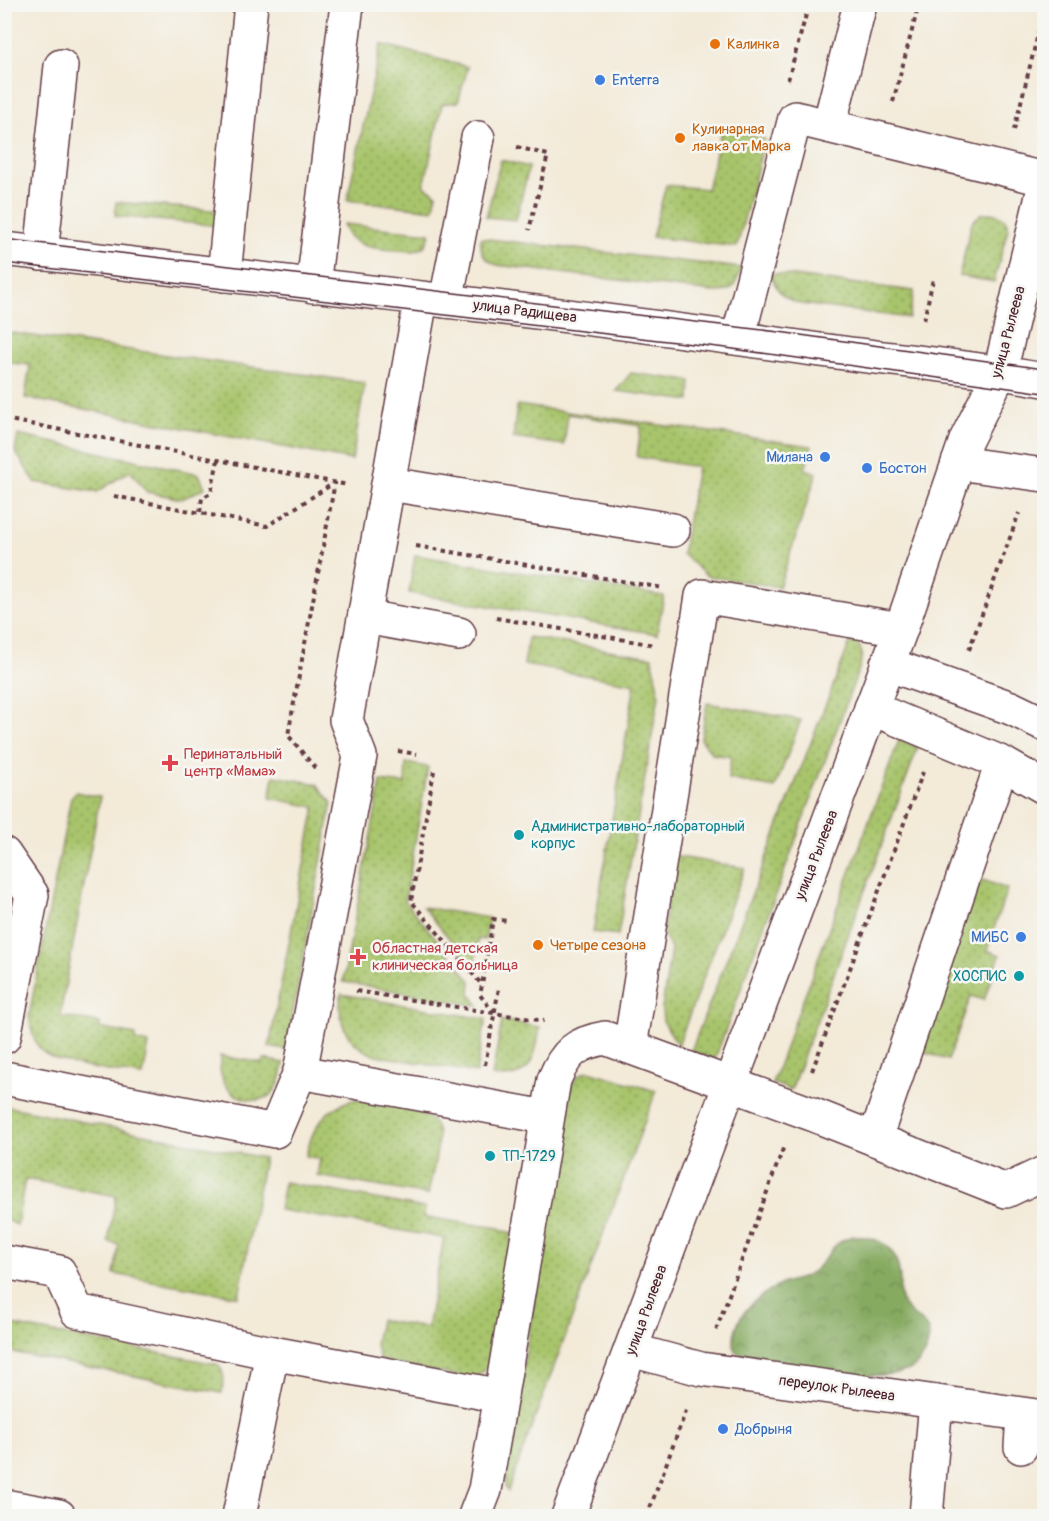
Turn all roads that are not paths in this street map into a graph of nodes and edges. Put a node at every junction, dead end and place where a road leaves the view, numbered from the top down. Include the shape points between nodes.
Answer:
1 (251, 4) edge
2 (347, 4) edge
3 (860, 4) edge
4 (61, 66) dead end
5 (829, 126) junction
6 (478, 138) road end
7 (1044, 179) edge
8 (1044, 188) edge
9 (4, 249) edge
10 (41, 254) junction
11 (224, 275) junction
12 (313, 286) junction
13 (434, 300) junction
14 (738, 338) junction
15 (1000, 372) junction
16 (1044, 380) edge
17 (958, 463) junction
18 (1039, 474) edge
19 (388, 488) junction
20 (673, 530) dead end
21 (364, 617) junction
22 (901, 629) junction
23 (459, 634) dead end
24 (887, 664) junction
25 (871, 708) junction
26 (1044, 724) edge
27 (1002, 763) junction
28 (1044, 787) edge
29 (4, 854) edge
30 (4, 1037) edge
31 (630, 1047) junction
32 (300, 1072) junction
33 (4, 1078) edge
34 (731, 1083) junction
35 (546, 1117) junction
36 (875, 1139) junction
37 (1044, 1173) edge
38 (4, 1262) edge
39 (631, 1350) junction
40 (272, 1353) junction
41 (501, 1396) junction
42 (936, 1402) junction
43 (1034, 1416) edge
44 (1021, 1447) dead end
45 (4, 1506) edge
46 (58, 1516) edge
47 (239, 1516) edge
48 (475, 1516) edge
49 (568, 1516) edge
50 (926, 1516) edge

1 - 11 street
2 - 12 street
3 - 5 street
4 - 10 street
5 - 7 street
5 - 14 street via 795,118
6 - 13 street
8 - 15 street, улица Рылеева
9 - 10 street, улица Радищева
10 - 11 street, улица Радищева
11 - 12 street, улица Радищева
12 - 13 street, улица Радищева
13 - 14 street, улица Радищева
13 - 19 street
14 - 15 street, улица Радищева
15 - 16 street, улица Радищева
15 - 17 street, улица Рылеева
17 - 18 street
17 - 22 street, улица Рылеева
19 - 20 street
19 - 21 street
21 - 23 street
21 - 32 street via 346,720 360,756
22 - 24 street, улица Рылеева
22 - 31 street via 702,596
24 - 25 street, улица Рылеева
24 - 26 street via 1011,708
25 - 27 street
25 - 34 street, улица Рылеева
27 - 28 street
27 - 36 street
29 - 30 street via 32,895
31 - 34 street
31 - 35 street via 605,1038 573,1049 554,1080
32 - 33 street via 275,1131
32 - 35 street
34 - 36 street
34 - 39 street, улица Рылеева
35 - 41 street
36 - 37 street via 1006,1191
38 - 40 street via 59,1272 76,1311
39 - 42 street, переулок Рылеева via 701,1370
39 - 49 street, улица Рылеева
40 - 41 street
40 - 47 street
41 - 48 street via 485,1490
42 - 43 street, переулок Рылеева
42 - 50 street
43 - 44 street
45 - 46 street

